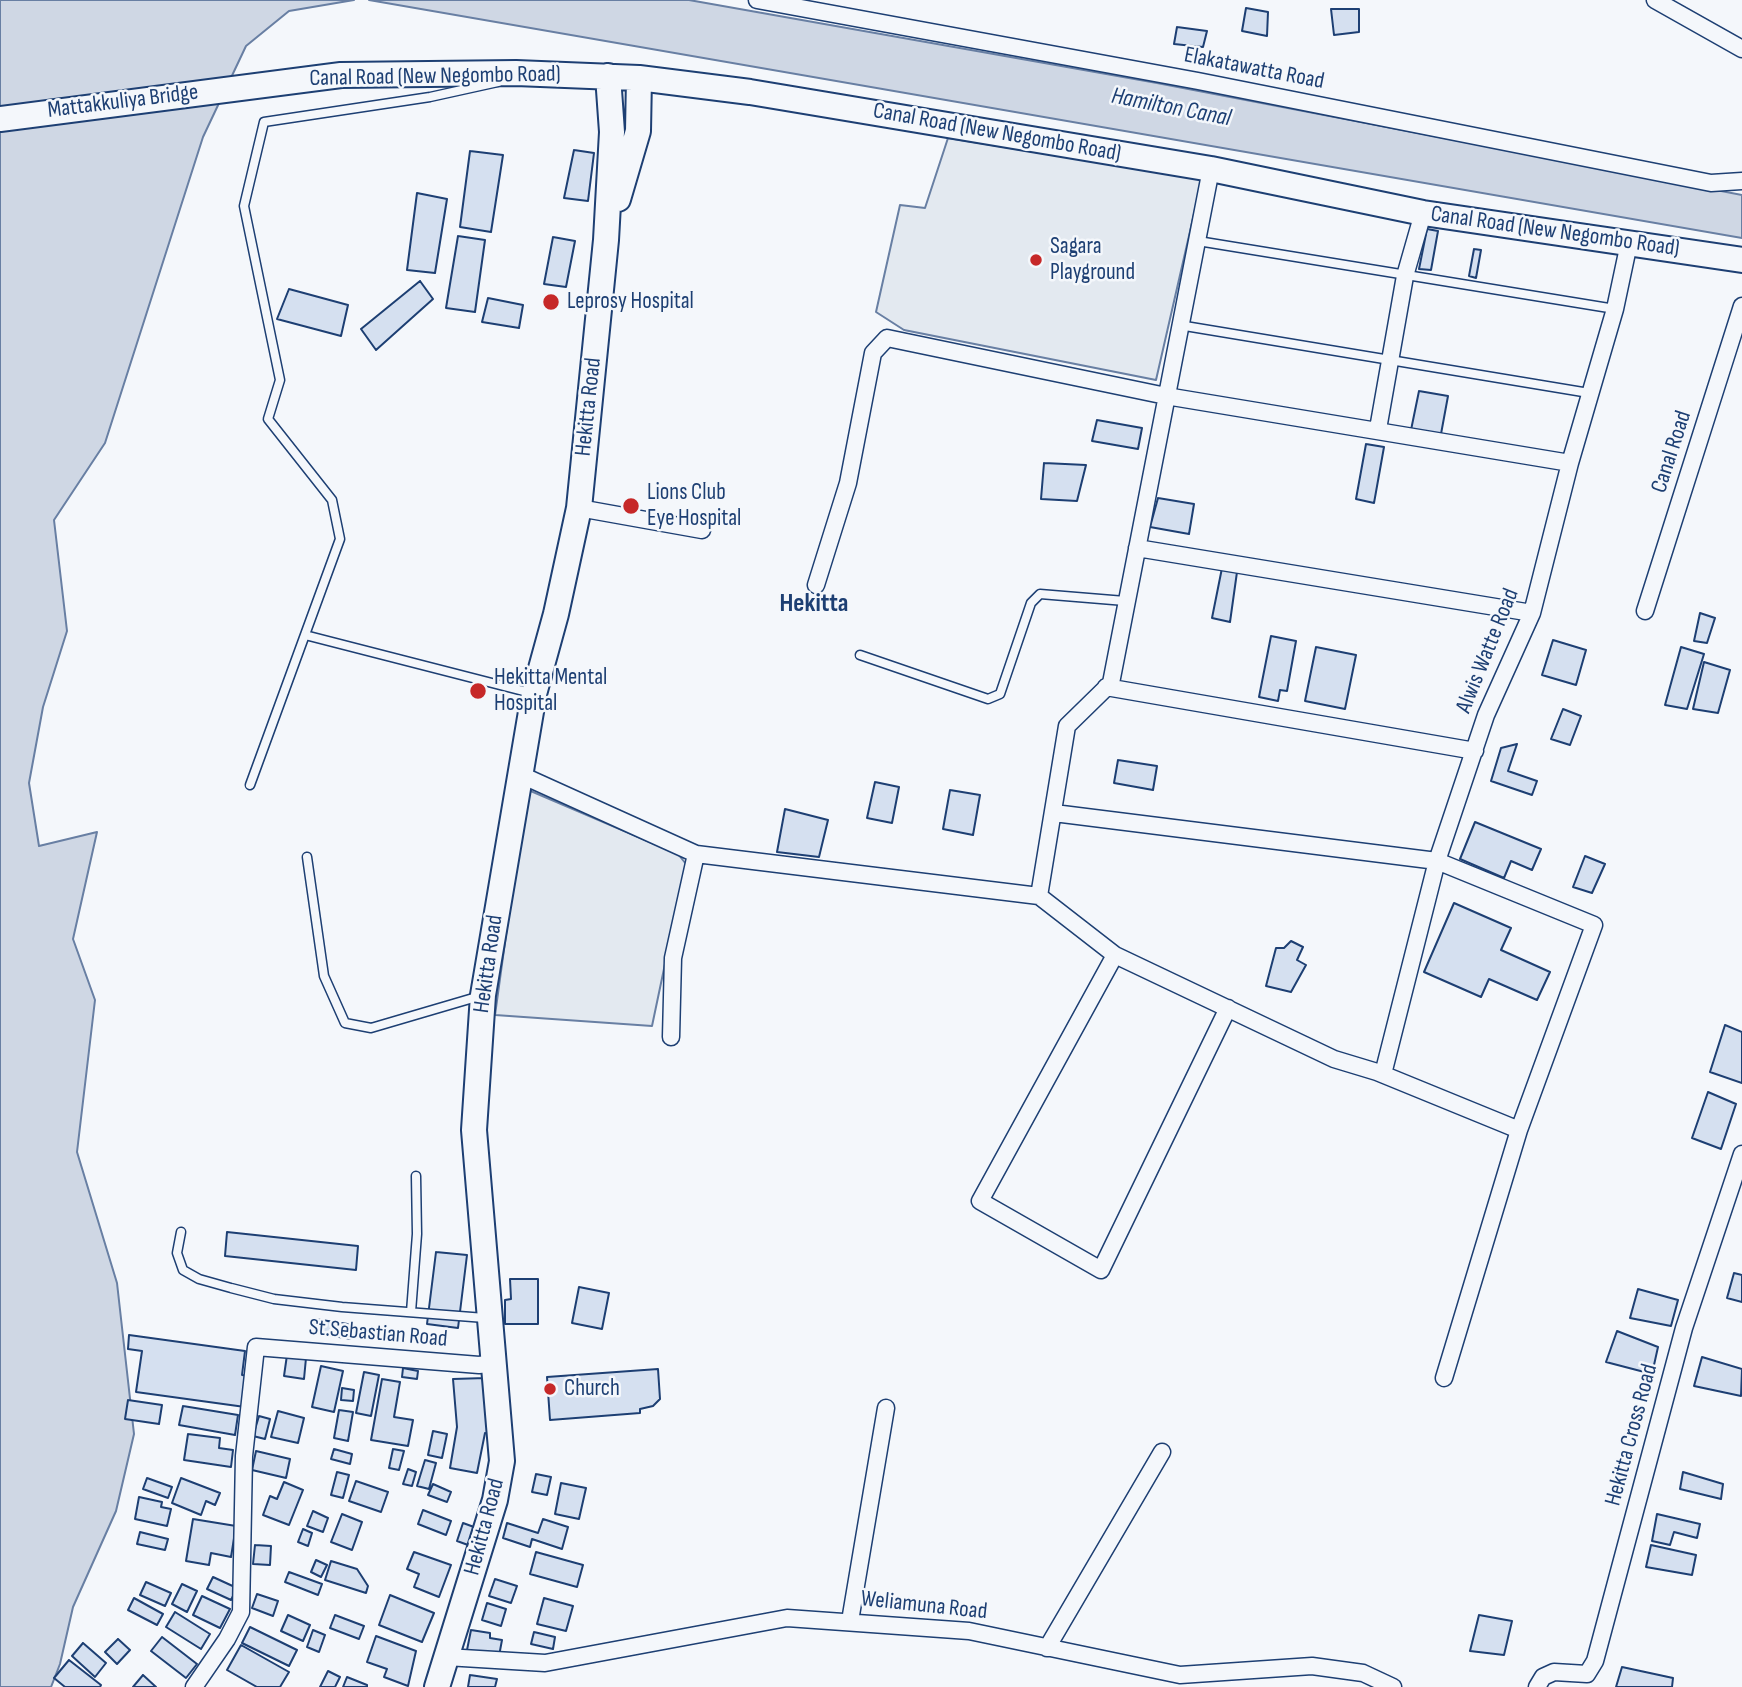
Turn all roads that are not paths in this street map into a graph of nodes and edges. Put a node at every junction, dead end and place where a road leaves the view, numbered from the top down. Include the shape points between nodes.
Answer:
1 (757, 0) edge
2 (1655, 0) edge
3 (1742, 49) edge
4 (516, 73) junction
5 (607, 76) junction
6 (639, 78) junction
7 (247, 86) joint
8 (0, 119) edge
9 (1211, 169) junction
10 (1742, 181) edge
11 (1423, 213) junction
12 (606, 240) junction
13 (1198, 241) junction
14 (1629, 243) junction
15 (1742, 260) edge
16 (1405, 276) junction
17 (1742, 306) edge
18 (1615, 309) junction
19 (1180, 325) junction
20 (1390, 361) junction
21 (1589, 393) junction
22 (1166, 396) junction
23 (1377, 429) junction
24 (1570, 463) junction
25 (579, 508) junction
26 (702, 530) dead end
27 (1138, 548) junction
28 (816, 585) dead end
29 (1125, 601) junction
30 (1645, 611) dead end
31 (1532, 613) junction
32 (305, 635) junction
33 (860, 655) dead end
34 (1106, 687) junction
35 (534, 694) junction
36 (1475, 751) junction
37 (519, 774) junction
38 (250, 785) dead end
39 (1054, 813) junction
40 (696, 854) junction
41 (307, 857) dead end
42 (1437, 861) junction
43 (1039, 896) junction
44 (1115, 954) junction
45 (483, 996) junction
46 (1228, 1008) junction
47 (671, 1037) dead end
48 (1383, 1074) junction
49 (1519, 1130) junction
50 (1742, 1154) edge
51 (416, 1176) dead end
52 (181, 1233) dead end
53 (411, 1312) junction
54 (488, 1318) junction
55 (496, 1363) junction
56 (1444, 1378) dead end
57 (886, 1409) dead end
58 (1162, 1452) dead end
59 (849, 1621) junction
60 (1047, 1648) junction
61 (446, 1657) junction
62 (1177, 1681) edge
63 (194, 1687) edge
64 (437, 1687) edge
65 (1393, 1687) edge
66 (1537, 1687) edge

1 - 10 street, Elakatawatta Road via 1712,183
2 - 3 street
4 - 5 main road, Canal Road (New Negombo Road)
4 - 7 main road, Canal Road (New Negombo Road) via 355,75
4 - 32 lane via 489,86 264,122 244,205 280,380 268,419 332,500 340,540
5 - 6 main road, Canal Road (New Negombo Road)
5 - 12 main road, Hekitta Road via 612,132
6 - 9 main road, Canal Road (New Negombo Road) via 750,92
6 - 12 main road, Hekitta Road via 638,131
7 - 8 main road, Mattakkuliya Bridge
9 - 11 main road, Canal Road (New Negombo Road)
9 - 13 street
11 - 14 main road, Canal Road (New Negombo Road)
11 - 16 street
12 - 25 main road, Hekitta Road
13 - 16 lane
13 - 19 street
14 - 15 main road, Canal Road (New Negombo Road)
14 - 18 street, Alwis Watte Road
16 - 18 lane
16 - 20 street
17 - 30 street, Canal Road
18 - 21 street, Alwis Watte Road
19 - 20 lane
19 - 22 street
20 - 21 lane
20 - 23 street
21 - 24 street, Alwis Watte Road
22 - 23 street
22 - 27 street
22 - 28 street via 887,338 873,353 848,483
23 - 24 street
24 - 31 street, Alwis Watte Road
25 - 26 street
25 - 35 main road, Hekitta Road
27 - 29 street
27 - 31 street
29 - 33 lane via 1040,594 1031,603 1000,694 988,699
29 - 34 street via 1111,683
31 - 36 street, Alwis Watte Road via 1486,715
32 - 35 lane
32 - 38 lane
34 - 36 street
34 - 39 street via 1067,726
35 - 37 main road, Hekitta Road
36 - 42 street, Alwis Watte Road
37 - 40 street
37 - 45 main road, Hekitta Road
39 - 42 street
39 - 43 street
40 - 43 street
40 - 47 street via 673,958
41 - 45 lane via 324,976 345,1023 371,1028
42 - 48 street, Alwis Watte Road
42 - 49 street via 1594,925
43 - 44 street
44 - 46 street
44 - 46 street via 980,1201 1101,1270
45 - 54 main road, Hekitta Road via 474,1130
46 - 48 street via 1334,1059
48 - 49 street
49 - 56 street
50 - 66 street, Hekitta Cross Road via 1684,1328 1595,1661 1587,1674 1554,1672 1543,1676
51 - 53 lane
52 - 53 lane via 177,1253 183,1270 199,1279 274,1299
53 - 54 lane
54 - 55 main road, Hekitta Road
55 - 61 main road, Hekitta Road via 502,1461 495,1500
55 - 63 street, St.Sebastian Road via 256,1347 244,1456 241,1612
57 - 59 street
58 - 60 street
59 - 60 street, Weliamuna Road via 969,1631
59 - 61 street, Weliamuna Road via 787,1618 545,1663
60 - 62 street, Weliamuna Road
61 - 64 main road, Hekitta Road
62 - 65 street, Weliamuna Road via 1312,1666 1363,1673

